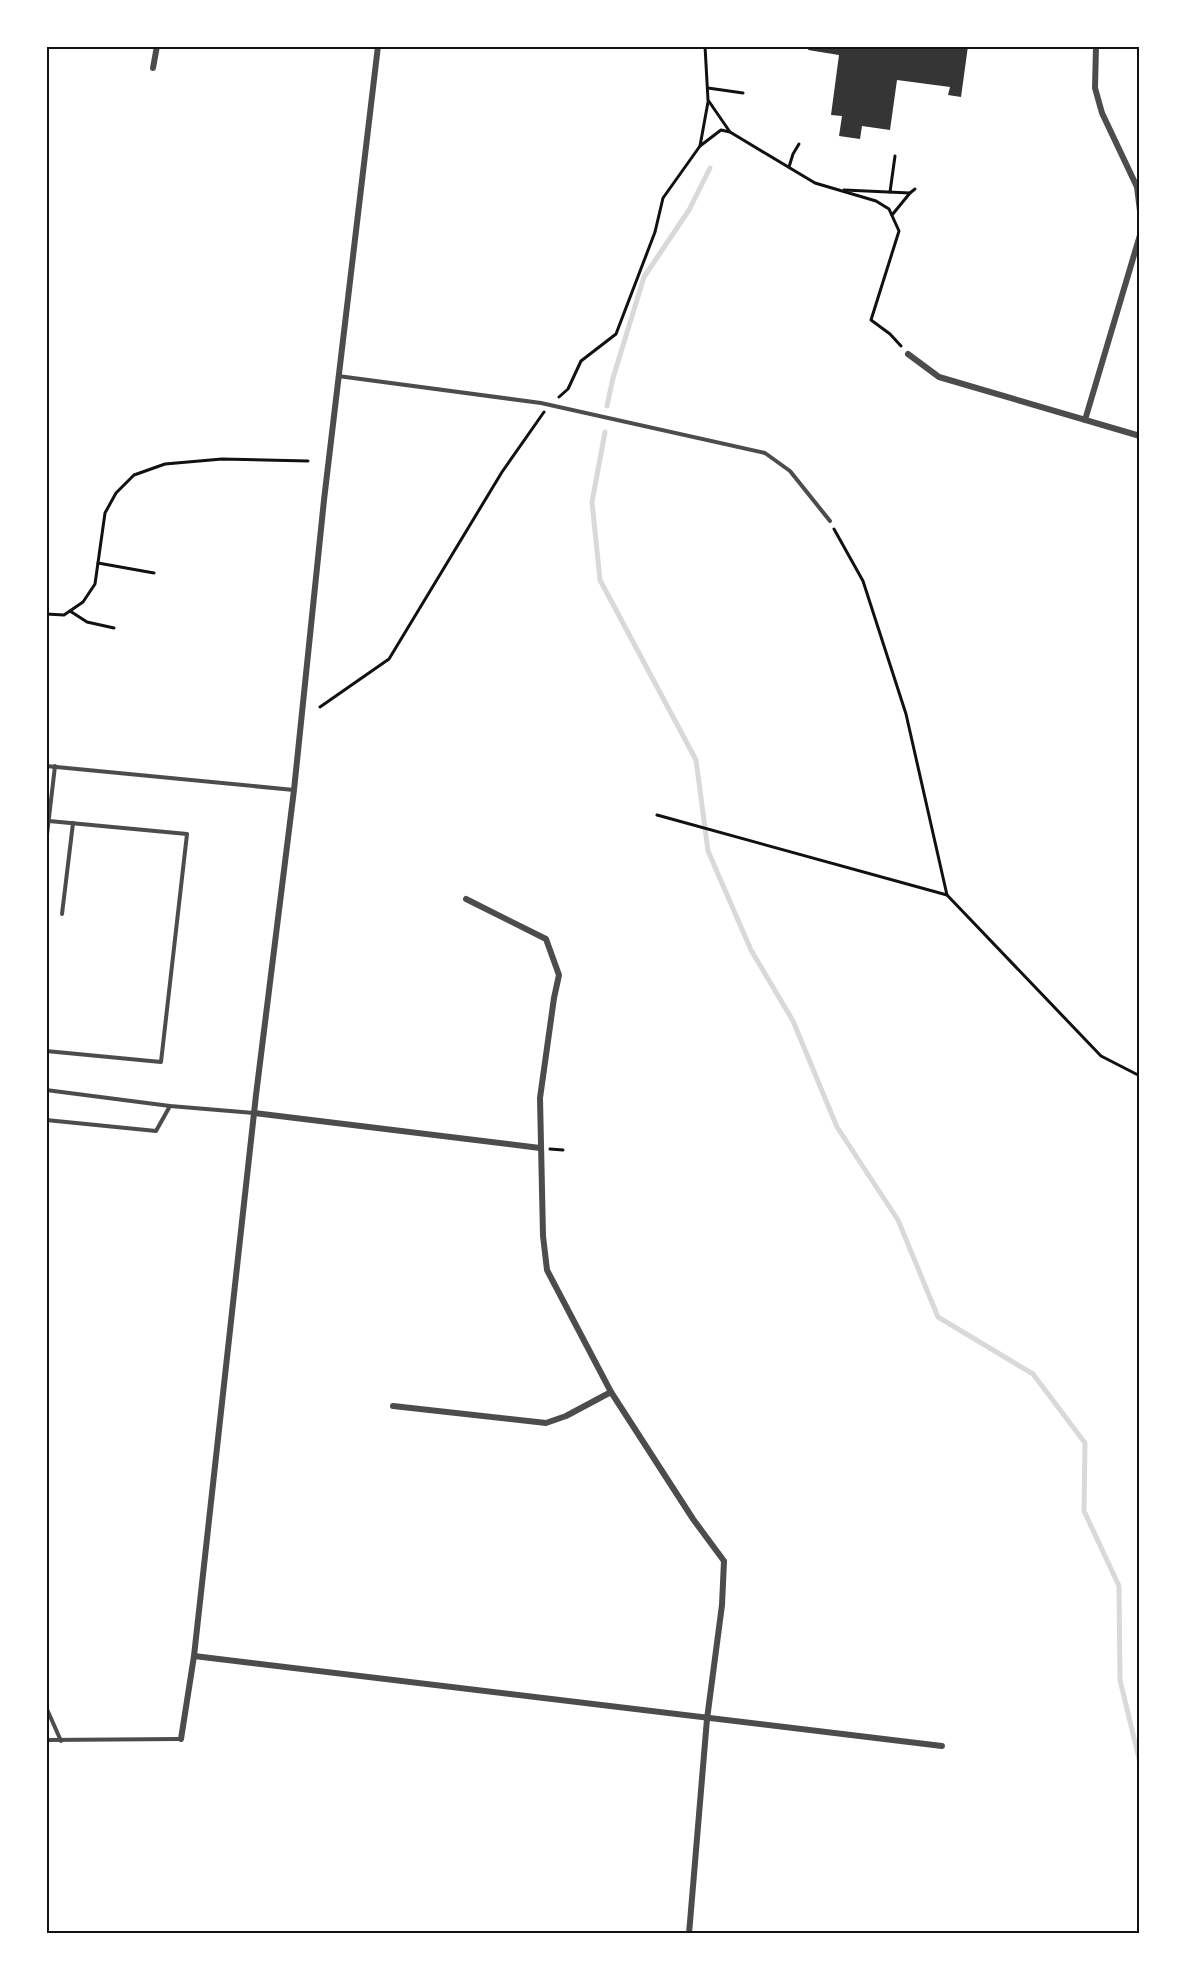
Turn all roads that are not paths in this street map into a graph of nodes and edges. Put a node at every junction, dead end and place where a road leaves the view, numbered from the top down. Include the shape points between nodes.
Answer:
1 (157, 46) edge
2 (378, 46) edge
3 (1096, 46) edge
4 (153, 68) dead end
5 (1140, 211) edge
6 (1140, 235) edge
7 (908, 354) road end
8 (338, 376) junction
9 (1085, 420) junction
10 (1140, 436) edge
11 (830, 521) road end
12 (46, 766) edge
13 (55, 766) junction
14 (294, 790) junction
15 (49, 821) junction
16 (73, 823) junction
17 (46, 843) edge
18 (466, 899) dead end
19 (62, 914) dead end
20 (46, 1051) edge
21 (46, 1090) edge
22 (170, 1106) junction
23 (254, 1113) junction
24 (46, 1120) edge
25 (540, 1148) junction
26 (611, 1392) junction
27 (393, 1406) dead end
28 (194, 1656) junction
29 (46, 1707) edge
30 (707, 1719) junction
31 (181, 1739) joint
32 (46, 1740) edge
33 (61, 1741) junction
34 (942, 1746) dead end
35 (688, 1934) edge

1 - 4 street
2 - 8 street
3 - 5 street via 1095,88 1102,113 1137,188
6 - 9 street
7 - 9 street via 939,377
8 - 11 lane via 549,405 765,453 790,471
8 - 14 street
9 - 10 street
12 - 13 lane
13 - 14 lane
13 - 15 lane
14 - 23 street
15 - 16 lane
15 - 17 lane
16 - 19 lane
16 - 20 lane via 187,834 161,1062
18 - 25 street via 546,939 559,975 540,1098
21 - 22 lane
22 - 23 lane
22 - 24 lane via 156,1131
23 - 25 street
23 - 28 street
25 - 26 street via 547,1270
26 - 27 street via 546,1423
26 - 30 street via 724,1561
28 - 30 street
28 - 31 street
29 - 33 lane
30 - 34 street
30 - 35 street
31 - 33 lane
32 - 33 lane

